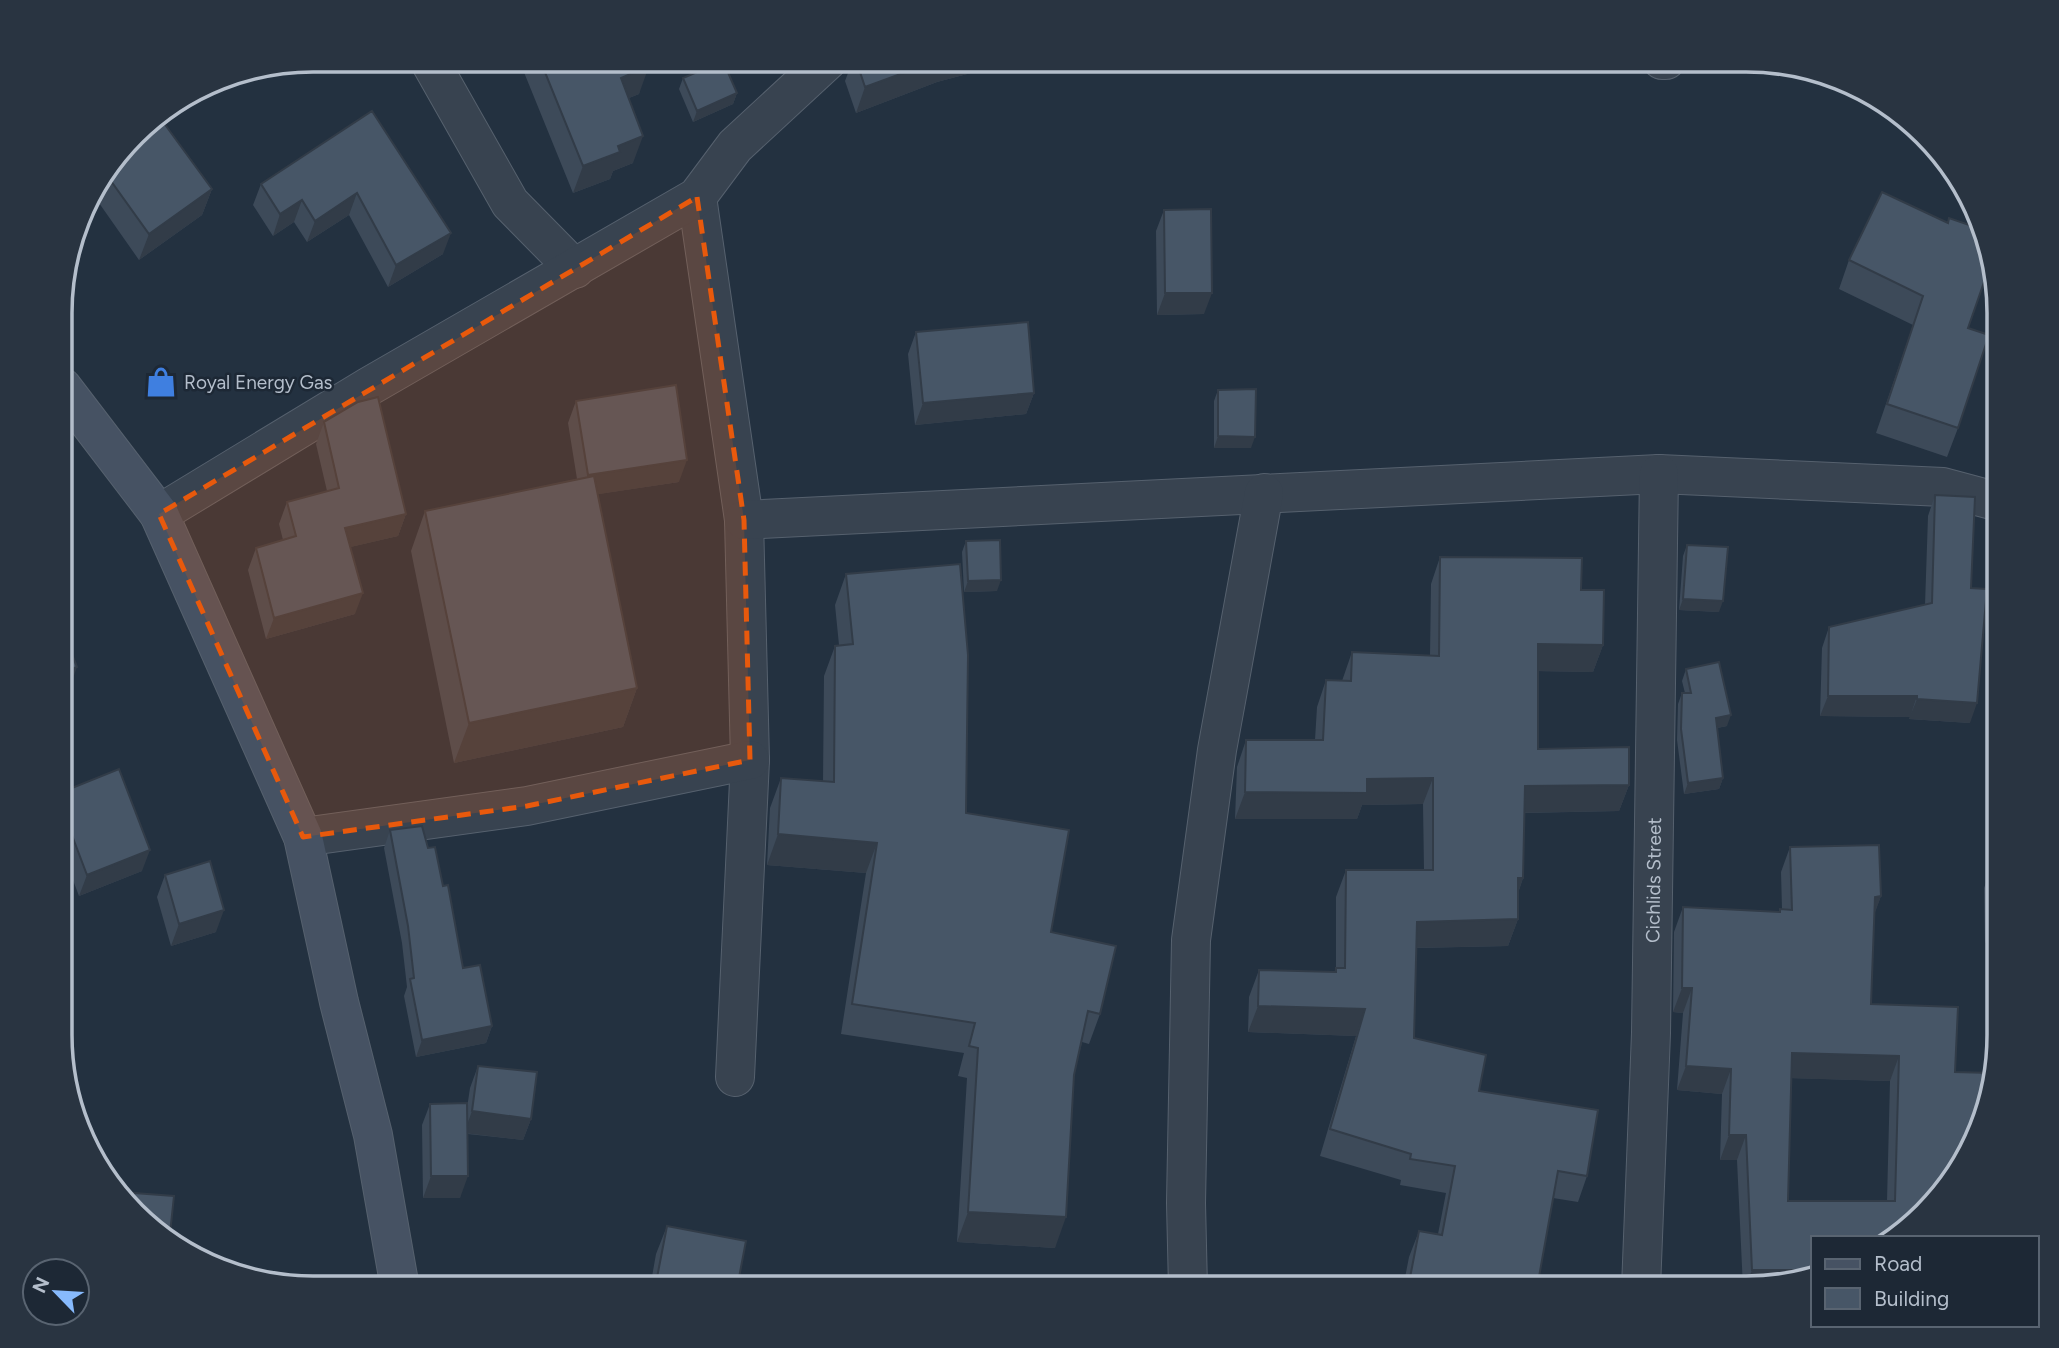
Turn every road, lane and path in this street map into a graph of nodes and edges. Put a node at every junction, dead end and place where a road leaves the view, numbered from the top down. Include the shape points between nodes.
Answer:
1 (436, 72) edge
2 (815, 72) edge
3 (697, 197) junction
4 (575, 269) junction
5 (72, 400) edge
6 (1659, 474) junction
7 (1264, 493) junction
8 (1987, 499) edge
9 (159, 514) junction
10 (744, 520) junction
11 (750, 760) junction
12 (303, 837) junction
13 (735, 1077) dead end
14 (398, 1276) edge
15 (1188, 1276) edge
16 (1641, 1276) edge

1 - 4 street via 510,203
2 - 3 street via 736,146
3 - 4 street
3 - 10 street
4 - 9 street
5 - 9 main road
6 - 7 street
6 - 8 street via 1943,486
6 - 16 street, Cichlids Street via 1651,1019
7 - 10 street
7 - 15 street via 1217,750 1191,940
9 - 12 main road
10 - 11 street
11 - 12 street via 527,806
11 - 13 street
12 - 14 main road via 373,1135

